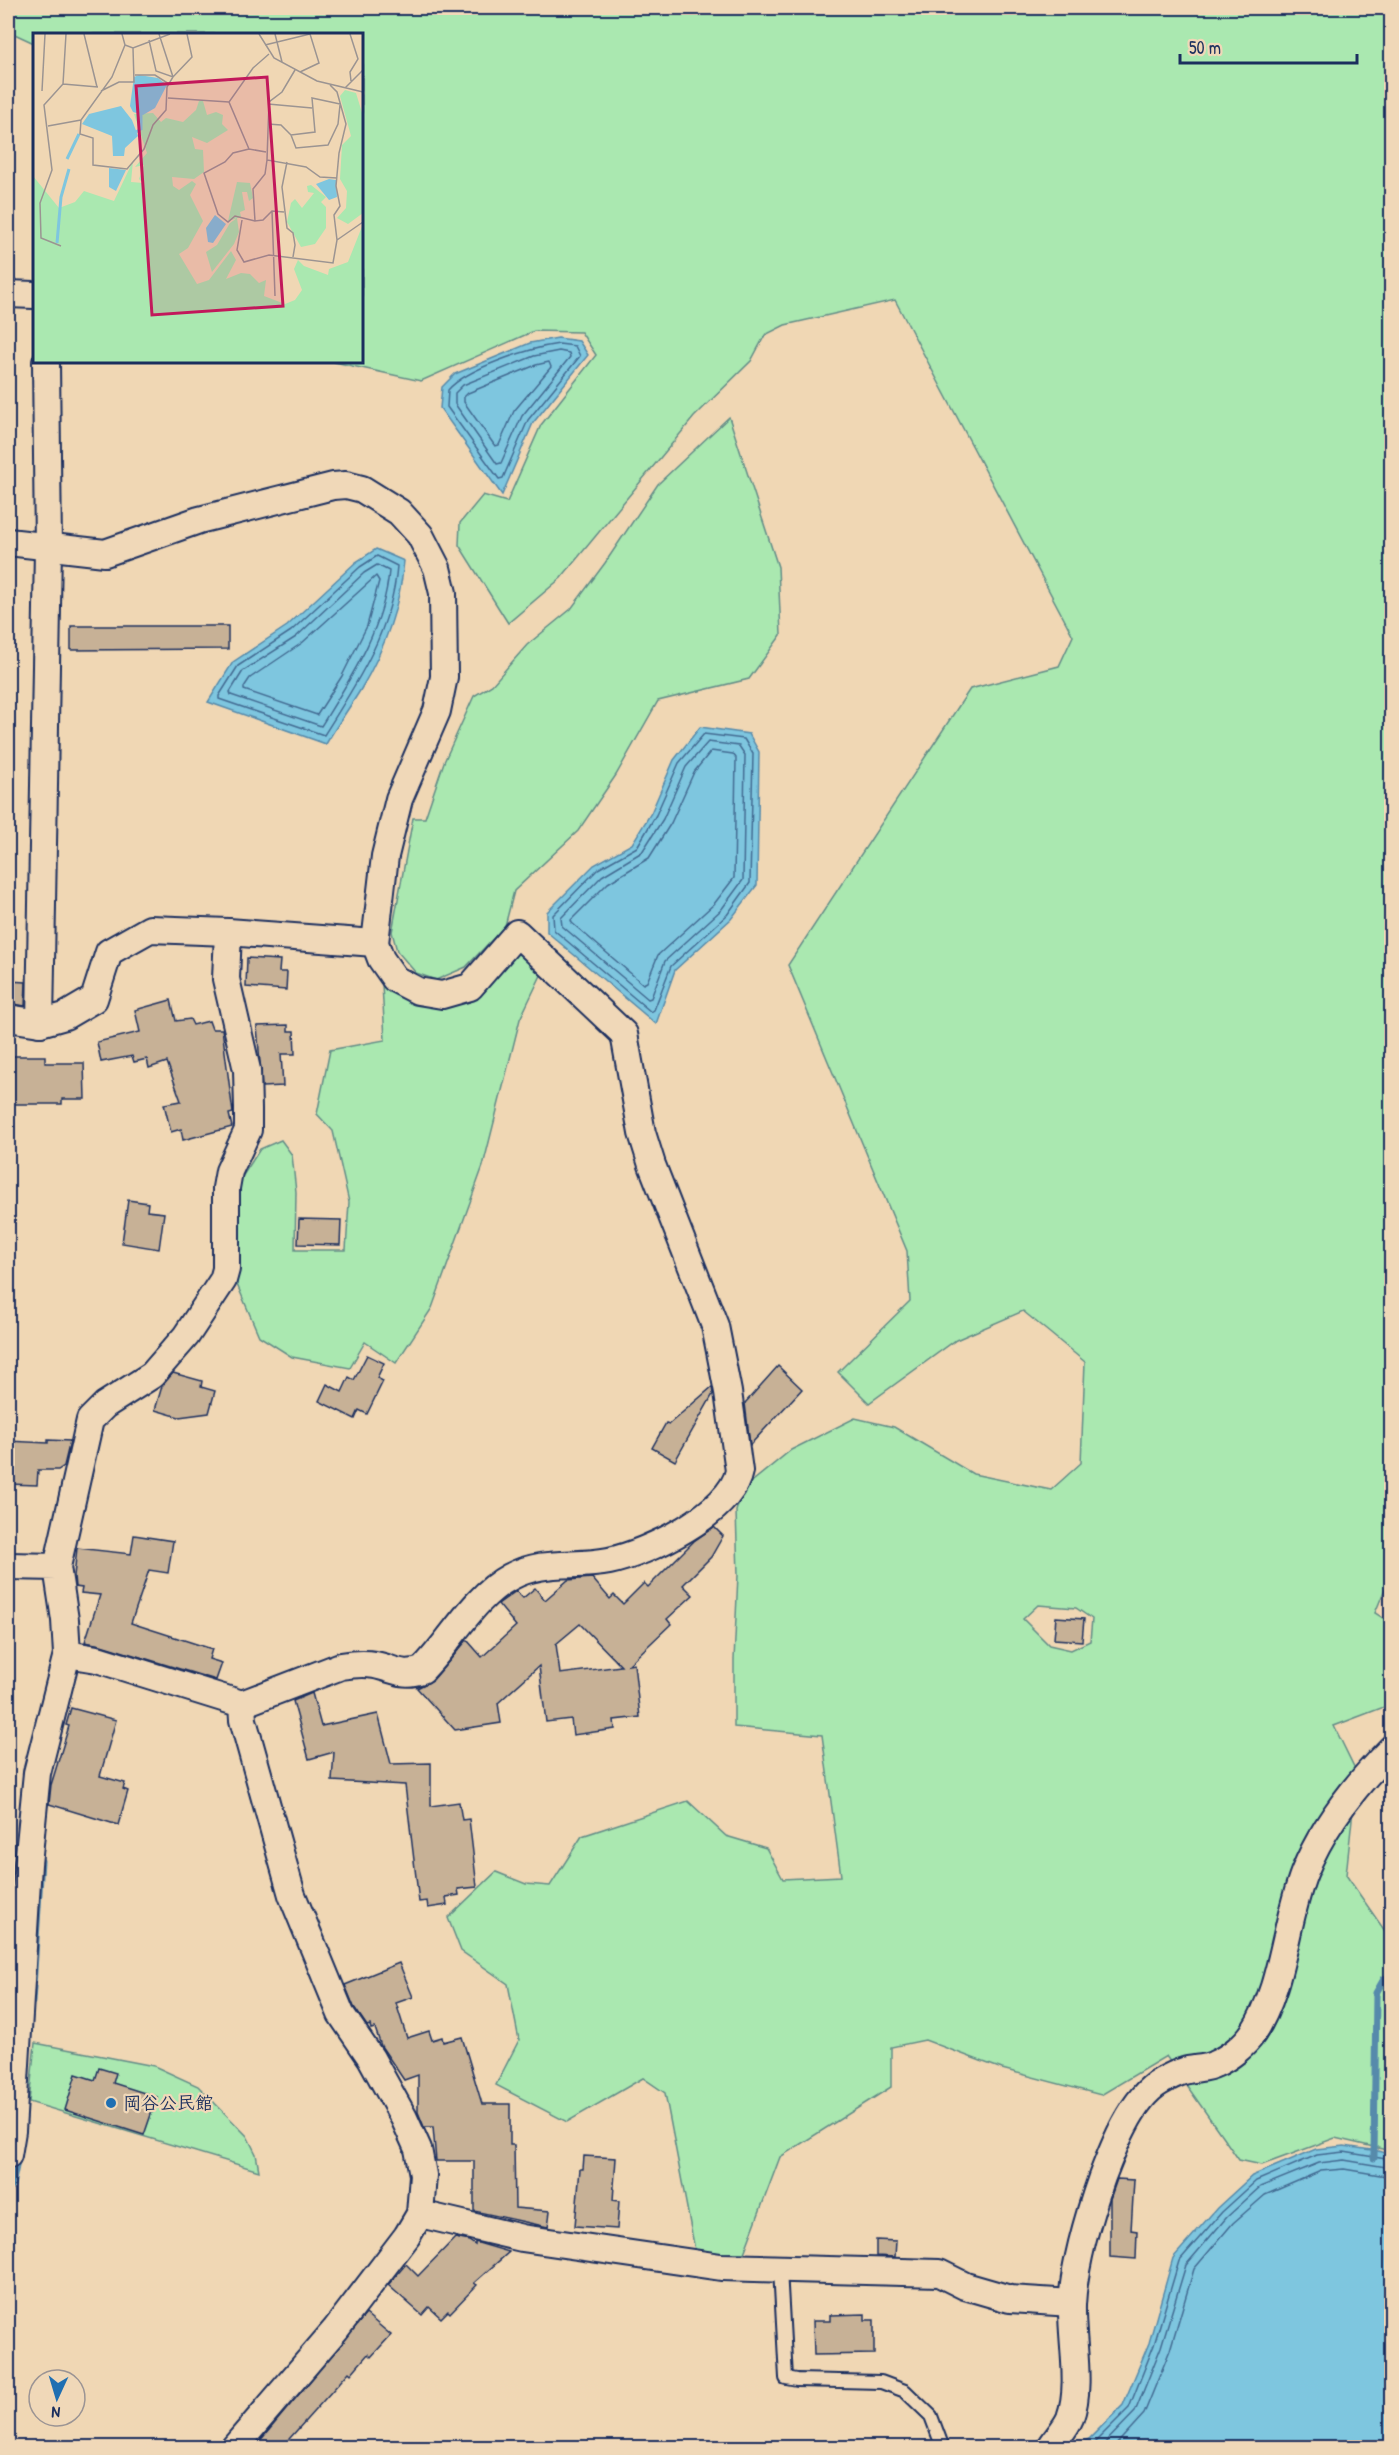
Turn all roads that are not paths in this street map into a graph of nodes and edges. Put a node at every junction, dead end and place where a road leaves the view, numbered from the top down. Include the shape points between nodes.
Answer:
1 (8, 294) edge
2 (33, 295) edge
3 (46, 363) edge
4 (8, 542) edge
5 (48, 548) junction
6 (228, 932) junction
7 (375, 943) junction
8 (8, 1018) edge
9 (40, 1023) junction
10 (59, 1562) junction
11 (8, 1566) edge
12 (67, 1654) junction
13 (242, 1704) junction
14 (1392, 1748) edge
15 (16, 1955) edge
16 (8, 2155) edge
17 (420, 2214) junction
18 (780, 2269) junction
19 (1072, 2303) junction
20 (234, 2448) edge
21 (943, 2448) edge
22 (1050, 2448) edge

1 - 2 street
3 - 5 street
4 - 5 street
5 - 7 street via 105,554 199,520 346,485 377,497 399,512 420,535 437,568 443,593 444,677 437,711 399,799 385,856
5 - 9 street
6 - 7 street
6 - 9 street via 150,928 109,952 94,999 65,1016
6 - 10 street via 226,980 247,1070 248,1130 226,1188 226,1269 186,1336 152,1375 105,1405 90,1420
7 - 13 street via 395,979 418,991 442,995 470,987 517,933 624,1034 642,1133 715,1326 739,1470 727,1496 697,1521 655,1544 607,1562 562,1563 509,1577 481,1600 422,1670 410,1674 375,1665 341,1666
8 - 9 street
10 - 11 street
10 - 12 street
12 - 13 street via 97,1659
12 - 15 street via 37,1773
13 - 17 street via 243,1720 292,1894 341,2014 371,2058 418,2149 423,2175
14 - 19 street via 1362,1778 1327,1826 1304,1875 1287,1942 1253,2032 1237,2050 1214,2065 1183,2071 1158,2083 1138,2102 1102,2179 1080,2252
15 - 16 street via 12,2131
17 - 18 street via 522,2238 721,2267
17 - 20 street via 336,2329
18 - 19 street via 939,2273 964,2286 1010,2299
18 - 21 lane via 786,2378 881,2382 905,2391 932,2416
19 - 22 street via 1074,2402 1069,2420

